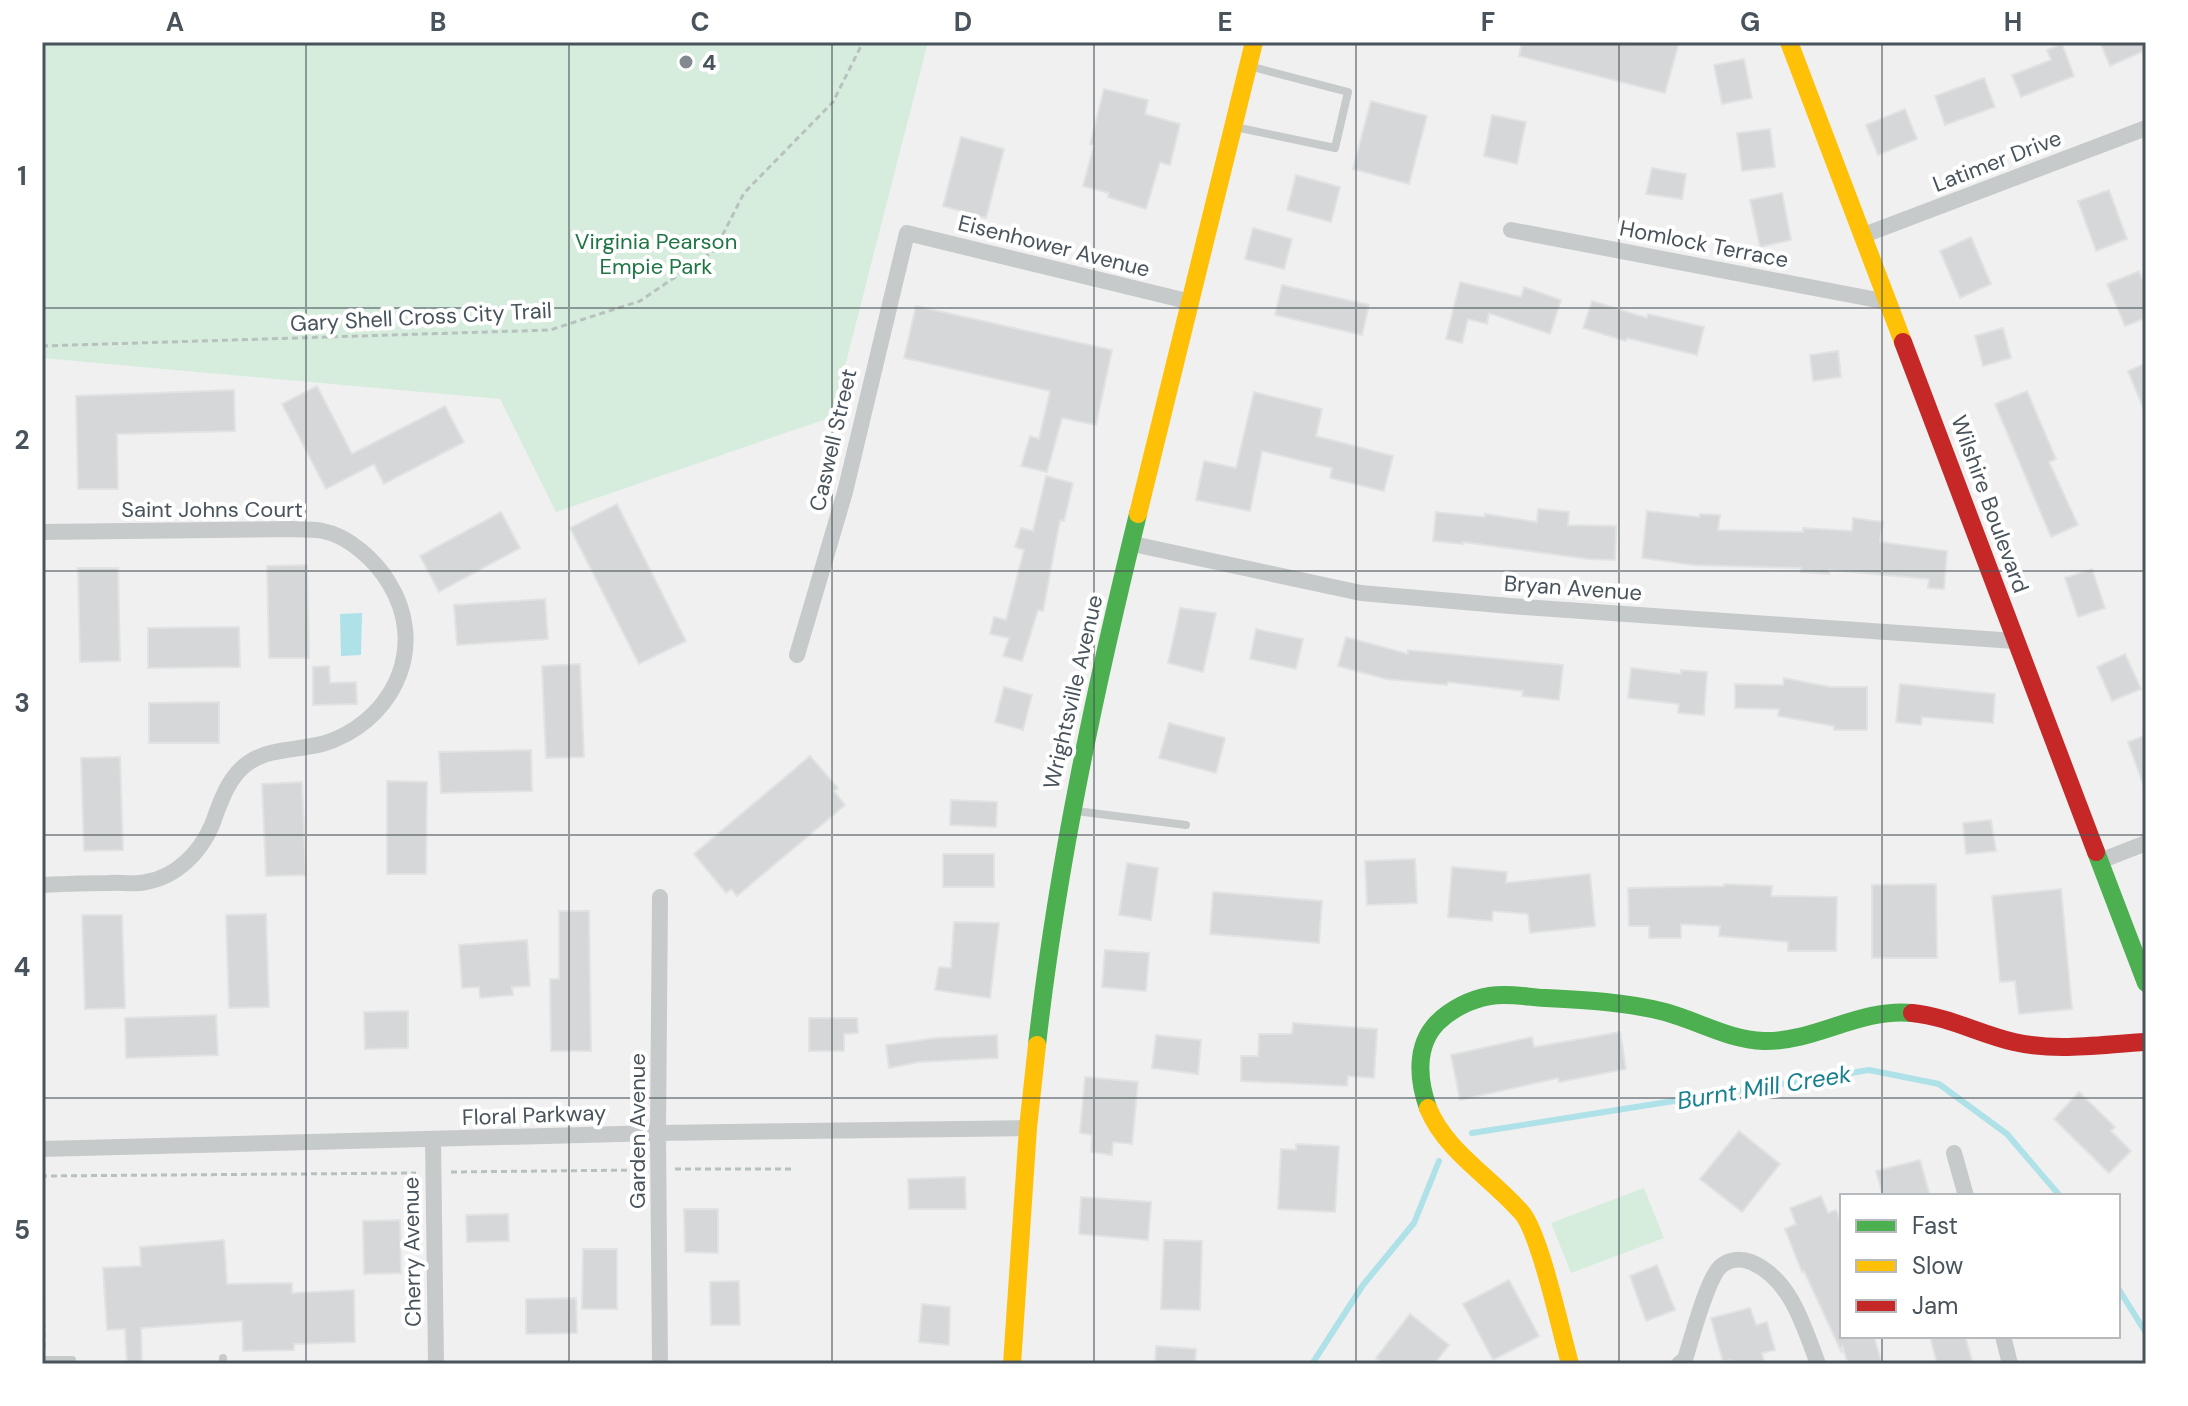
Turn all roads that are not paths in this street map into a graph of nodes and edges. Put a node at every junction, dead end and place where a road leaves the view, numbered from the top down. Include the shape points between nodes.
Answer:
1 (1254, 42) edge
2 (1789, 42) edge
3 (1248, 66) junction
4 (1233, 127) junction
5 (2146, 128) edge
6 (1511, 230) dead end
7 (907, 233) joint
8 (1864, 235) junction
9 (1191, 302) junction
10 (1888, 302) junction
11 (42, 532) edge
12 (1133, 544) junction
13 (2015, 641) junction
14 (797, 655) dead end
15 (1072, 810) junction
16 (1186, 825) dead end
17 (2146, 843) edge
18 (2100, 861) junction
19 (42, 885) edge
20 (660, 897) dead end
21 (2146, 983) edge
22 (2146, 1042) edge
23 (1028, 1128) junction
24 (658, 1133) junction
25 (433, 1140) junction
26 (42, 1149) edge
27 (1954, 1153) dead end
28 (1965, 1194) edge
29 (2004, 1338) edge
30 (43, 1360) edge
31 (72, 1364) edge
32 (436, 1364) edge
33 (660, 1364) edge
34 (1012, 1364) edge
35 (1570, 1364) edge
36 (1679, 1364) edge
37 (1818, 1364) edge
38 (2010, 1364) edge

1 - 3 street, Wrightsville Avenue
2 - 8 street, Wilshire Boulevard
3 - 4 street, Wrightsville Avenue
3 - 4 lane via 1348,92 1335,148
4 - 9 street, Wrightsville Avenue
5 - 8 street, Latimer Drive
6 - 10 street, Homlock Terrace
7 - 9 street, Eisenhower Avenue
7 - 14 street, Caswell Street via 845,492
8 - 10 street, Wilshire Boulevard
9 - 12 street, Wrightsville Avenue
10 - 13 street, Wilshire Boulevard
11 - 19 street, Saint Johns Court via 328,532 361,551 386,577 398,601 406,640 398,680 376,713 335,740 249,763 225,792 210,830 186,864 147,882
12 - 13 street, Bryan Avenue via 1361,593
12 - 15 street, Wrightsville Avenue
13 - 18 street, Wilshire Boulevard
15 - 16 lane
15 - 23 street, Wrightsville Avenue
17 - 18 street
18 - 21 street, Wilshire Boulevard
20 - 24 street, Garden Avenue
22 - 35 street via 2023,1043 1943,1018 1895,1012 1775,1041 1724,1034 1638,1006 1500,995 1450,1013 1434,1025 1423,1046 1421,1088 1442,1135 1524,1215
23 - 24 street, Floral Parkway
23 - 34 street, Wrightsville Avenue
24 - 25 street, Floral Parkway
24 - 33 street, Garden Avenue
25 - 26 street, Floral Parkway
25 - 32 street, Cherry Avenue
27 - 28 street
29 - 38 street
30 - 31 lane
36 - 37 street via 1712,1279 1720,1267 1736,1260 1753,1263 1779,1281

